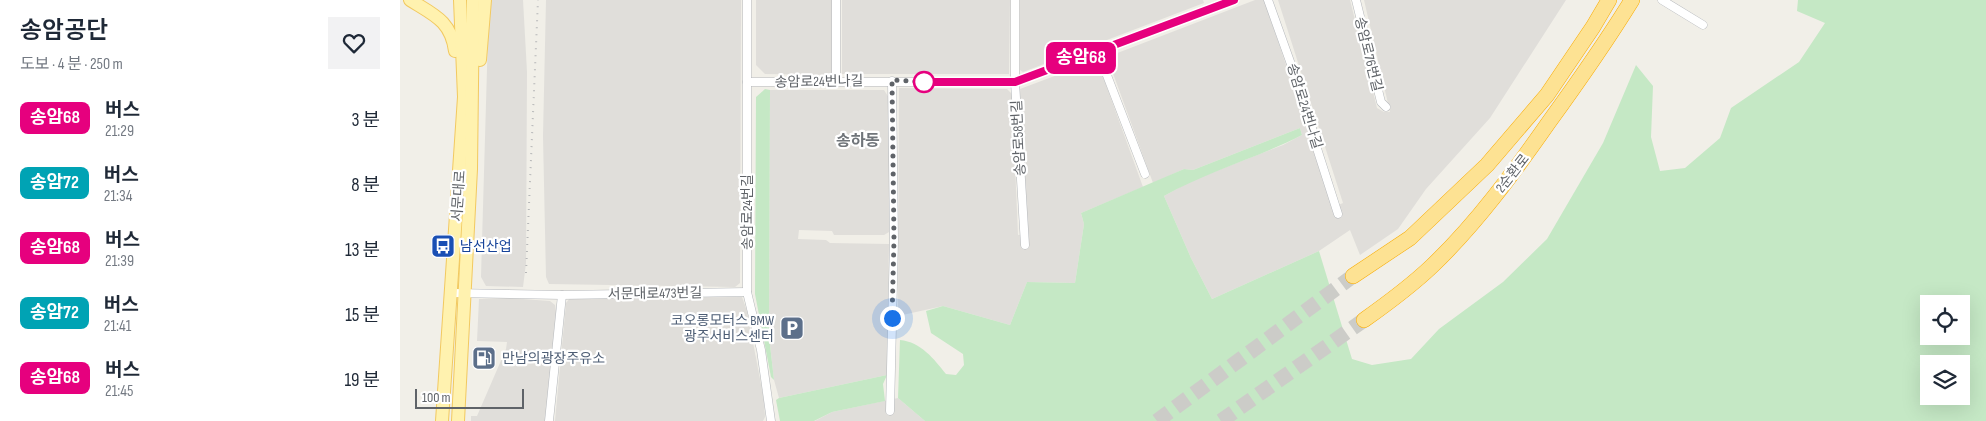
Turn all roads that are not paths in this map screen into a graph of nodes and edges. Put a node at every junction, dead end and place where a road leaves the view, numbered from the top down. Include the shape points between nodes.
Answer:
1 (410, 0) edge
2 (460, 0) edge
3 (473, 0) edge
4 (485, 0) edge
5 (747, 0) edge
6 (836, 0) edge
7 (1015, 0) edge
8 (1206, 0) edge
9 (1234, 0) edge
10 (1268, 0) edge
11 (1356, 0) edge
12 (1609, 0) edge
13 (1632, 0) edge
14 (1662, 0) edge
15 (1210, 9) junction
16 (1703, 25) dead end
17 (1098, 52) junction
18 (892, 80) junction
19 (836, 81) junction
20 (747, 82) junction
21 (1015, 82) junction
22 (464, 97) junction
23 (1386, 107) dead end
24 (471, 169) junction
25 (1145, 174) dead end
26 (1338, 214) dead end
27 (1024, 245) dead end
28 (1353, 276) tunnel mouth
29 (747, 292) junction
30 (452, 293) junction
31 (466, 293) junction
32 (562, 295) junction
33 (1364, 320) tunnel mouth
34 (890, 411) dead end
35 (442, 421) edge
36 (458, 421) edge
37 (549, 421) edge
38 (771, 421) edge

1 - 22 main road via 440,20 453,35
2 - 22 main road, 서문대로
3 - 24 main road, 서문대로
4 - 24 main road
5 - 20 street, 송암로24번길
6 - 19 street
7 - 21 street, 송암로58번길
8 - 15 street
9 - 15 street, 송암로24번나길
10 - 26 street, 송암로24번나길 via 1308,110
11 - 23 street, 송암로76번길 via 1381,102
12 - 28 highway, 2순환로 via 1547,95 1487,165 1410,238
13 - 33 highway, 2순환로 via 1605,43 1489,203 1433,265
14 - 16 street
15 - 17 street, 송암로24번나길
17 - 21 street, 송암로24번나길
17 - 25 street
18 - 19 street, 송암로24번나길
18 - 21 street, 송암로24번나길
18 - 34 street via 894,240
19 - 20 street, 송암로24번나길
20 - 29 street, 송암로24번길
21 - 27 street, 송암로58번길
22 - 30 main road, 서문대로
24 - 31 main road, 서문대로
29 - 32 street, 서문대로473번길
29 - 38 street, 송암로24번길 via 761,350
30 - 31 street, 서문대로473번길
30 - 35 main road, 서문대로
31 - 32 street, 서문대로473번길
31 - 36 main road, 서문대로
32 - 37 street

